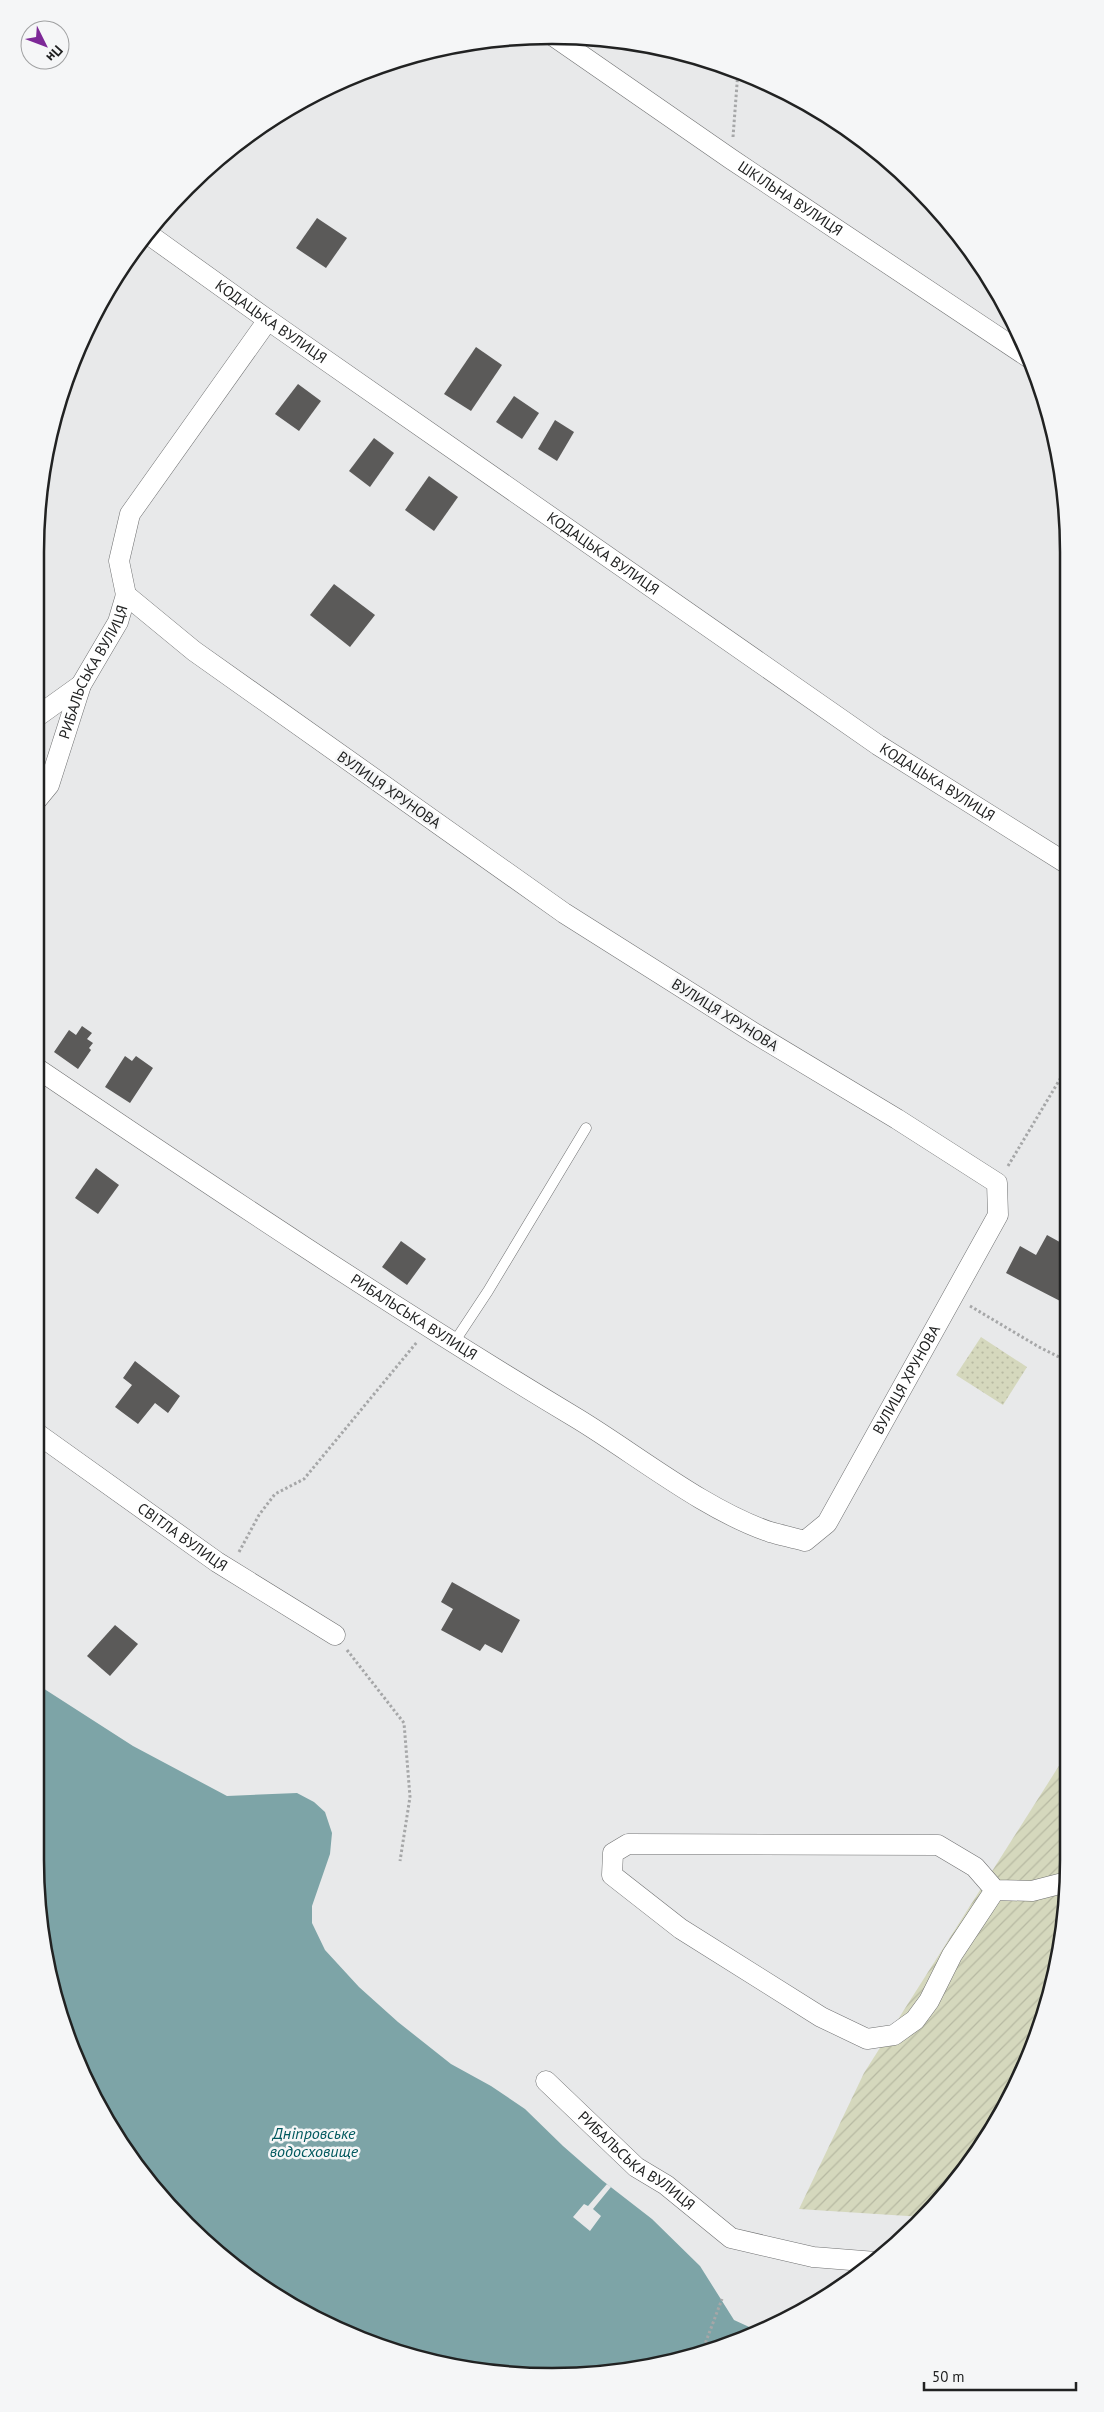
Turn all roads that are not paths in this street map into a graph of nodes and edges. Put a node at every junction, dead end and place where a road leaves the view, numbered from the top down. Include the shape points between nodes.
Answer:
1 (566, 44) edge
2 (153, 238) edge
3 (268, 320) junction
4 (1019, 351) edge
5 (126, 595) junction
6 (81, 685) junction
7 (44, 712) edge
8 (44, 791) edge
9 (1060, 859) edge
10 (44, 1073) edge
11 (586, 1128) dead end
12 (453, 1344) junction
13 (44, 1438) edge
14 (805, 1541) joint
15 (335, 1635) road end
16 (1059, 1884) edge
17 (995, 1890) junction
18 (546, 2081) dead end
19 (863, 2261) edge

1 - 4 street, ШКІЛЬНА ВУЛИЦЯ
2 - 3 street, КОДАЦЬКА ВУЛИЦЯ
3 - 5 street via 130,514 118,562
3 - 9 street, КОДАЦЬКА ВУЛИЦЯ via 878,745
5 - 6 street, РИБАЛЬСЬКА ВУЛИЦЯ via 118,622
5 - 14 street, ВУЛИЦЯ ХРУНОВА via 194,651 564,913 997,1183 998,1215 827,1523
6 - 7 street
6 - 8 street, РИБАЛЬСЬКА ВУЛИЦЯ via 49,785
10 - 12 street, РИБАЛЬСЬКА ВУЛИЦЯ via 205,1183
11 - 12 lane
12 - 14 street, РИБАЛЬСЬКА ВУЛИЦЯ via 597,1430 712,1505 769,1531
13 - 15 street, СВІТЛА ВУЛИЦЯ via 228,1570
16 - 17 street via 1032,1891
17 - 17 street via 975,1867 938,1844 628,1844 613,1853 612,1875 681,1929 821,2017 867,2039 894,2035 915,2020 929,2001 952,1955
18 - 19 street, РИБАЛЬСЬКА ВУЛИЦЯ via 636,2167 666,2185 731,2238 813,2258

